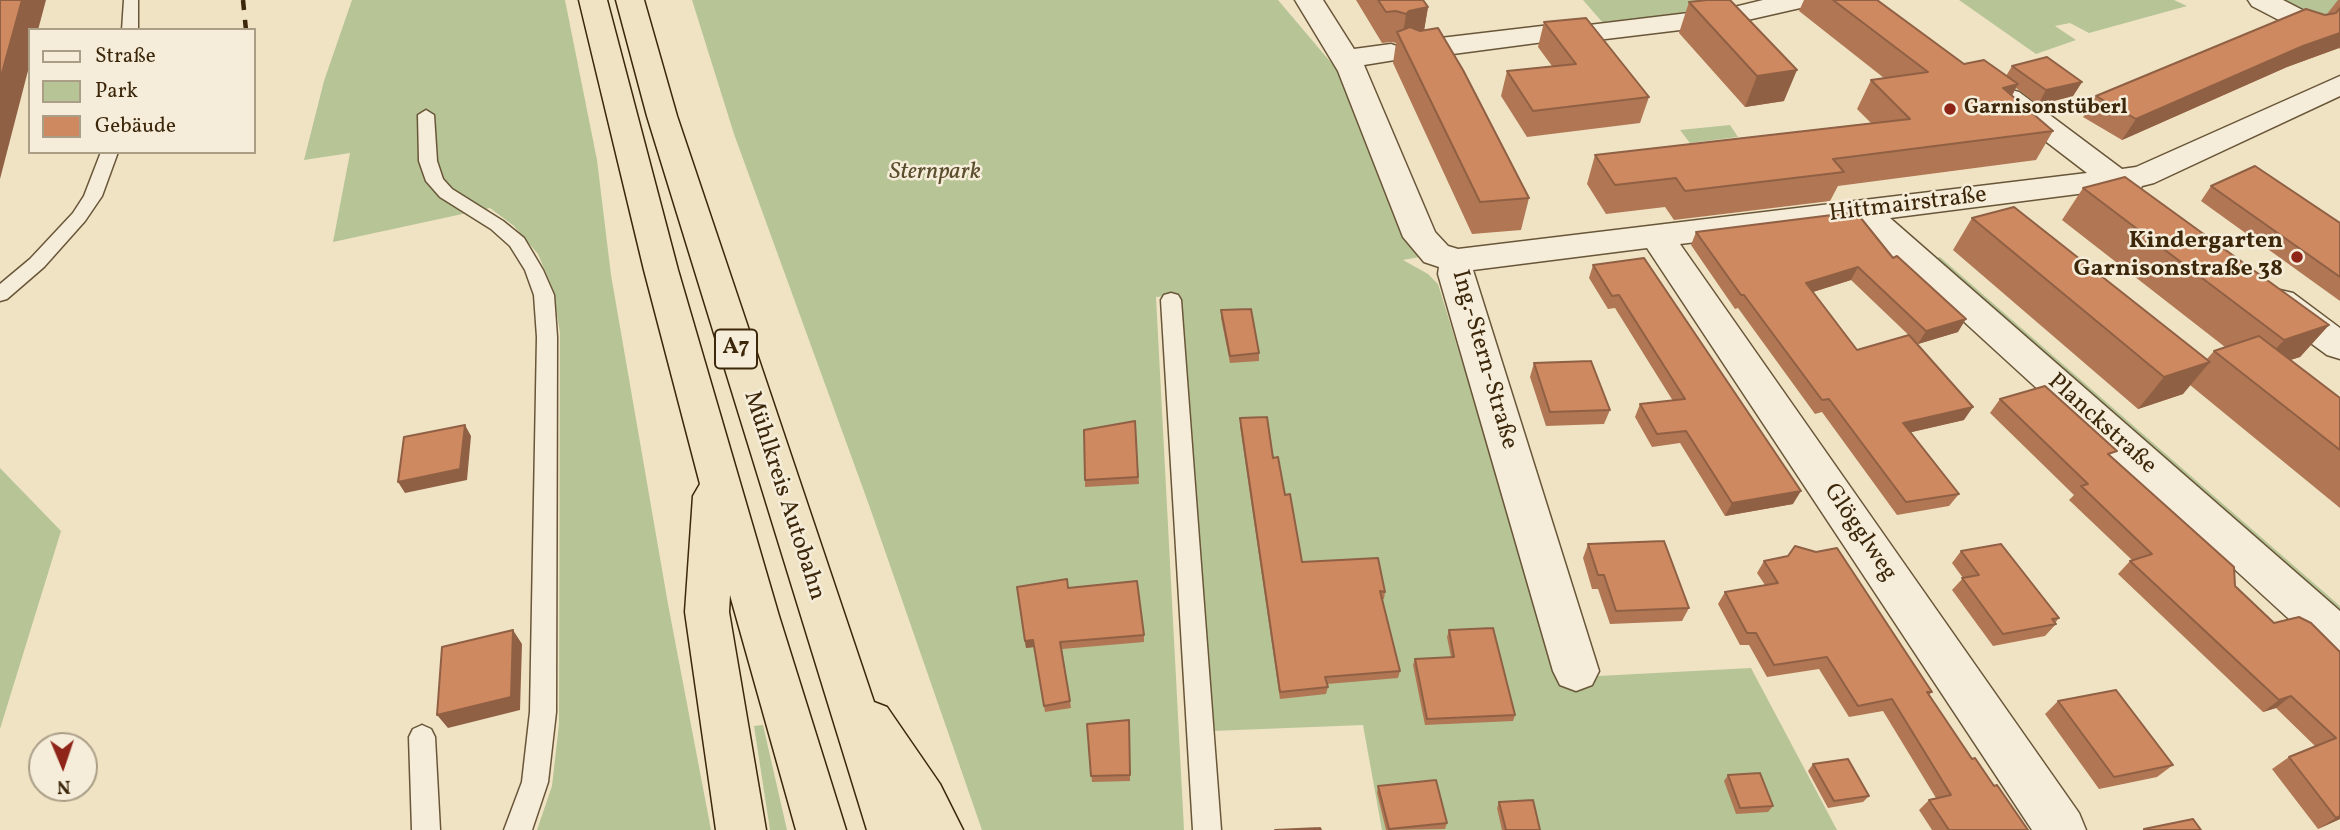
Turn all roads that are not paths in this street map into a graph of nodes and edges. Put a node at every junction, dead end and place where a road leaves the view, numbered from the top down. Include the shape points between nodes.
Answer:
1 (131, 0) edge
2 (593, 0) edge
3 (630, 0) edge
4 (1309, 0) edge
5 (1799, 0) edge
6 (2262, 0) edge
7 (2310, 25) edge
8 (130, 28) edge
9 (1346, 59) junction
10 (1981, 78) edge
11 (2340, 85) edge
12 (426, 115) dead end
13 (109, 154) edge
14 (2117, 180) junction
15 (2152, 208) edge
16 (1862, 211) junction
17 (1657, 237) junction
18 (1457, 261) junction
19 (2262, 288) edge
20 (0, 294) edge
21 (1171, 300) dead end
22 (2340, 346) edge
23 (715, 462) junction
24 (2340, 638) edge
25 (1576, 671) dead end
26 (842, 680) junction
27 (422, 737) dead end
28 (426, 830) edge
29 (518, 830) edge
30 (741, 830) edge
31 (821, 830) edge
32 (892, 830) edge
33 (938, 830) edge
34 (1207, 830) edge
35 (2062, 830) edge

1 - 8 lane
2 - 23 highway, A7 via 622,124
3 - 26 highway, Mühlkreis Autobahn / A7 via 662,116
4 - 9 street, Ing.-Stern-Straße
5 - 9 street via 1730,16
6 - 7 street
9 - 18 street, Ing.-Stern-Straße via 1420,237 1436,254
10 - 14 street
11 - 14 street, Hittmairstraße via 2157,172
12 - 29 lane via 428,161 435,181 517,242 544,295 543,724 534,782
13 - 20 lane via 93,196 79,217 37,263
14 - 15 street
14 - 16 street, Hittmairstraße
16 - 17 street, Hittmairstraße
16 - 24 street, Planckstraße
17 - 18 street, Hittmairstraße
17 - 35 street, Glögglweg
18 - 25 street, Ing.-Stern-Straße via 1455,274
19 - 22 street
21 - 34 lane
23 - 30 highway via 707,612
23 - 31 highway, A7
26 - 32 highway, Mühlkreis Autobahn / A7
26 - 33 highway via 923,800
27 - 28 lane

